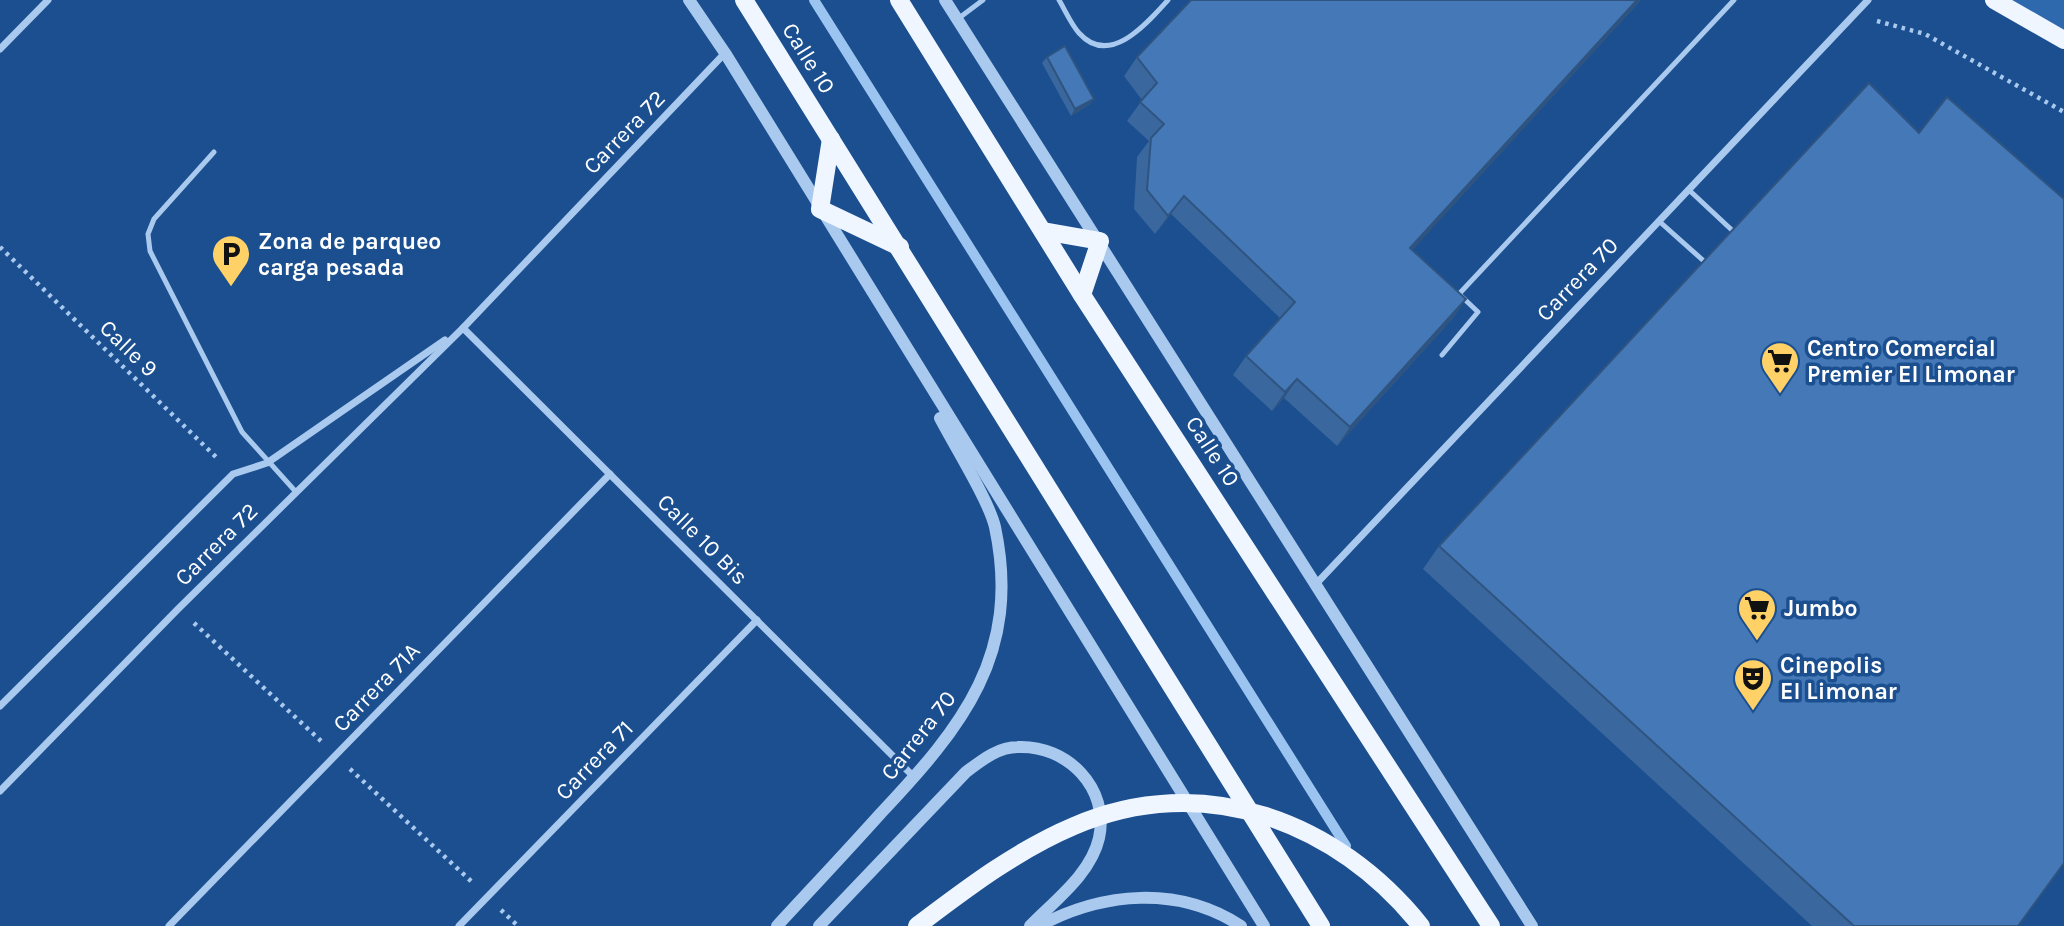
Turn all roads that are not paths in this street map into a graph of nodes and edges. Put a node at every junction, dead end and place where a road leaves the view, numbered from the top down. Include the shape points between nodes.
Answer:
1 (48, 0) edge
2 (689, 0) edge
3 (744, 0) edge
4 (899, 0) edge
5 (945, 0) edge
6 (983, 0) edge
7 (1168, 0) edge
8 (1734, 0) edge
9 (1868, 0) edge
10 (1994, 0) edge
11 (1060, 2) edge
12 (957, 20) junction
13 (2064, 40) edge
14 (0, 50) edge
15 (725, 54) junction
16 (831, 139) junction
17 (214, 152) dead end
18 (1689, 190) junction
19 (820, 209) junction
20 (1660, 222) junction
21 (1043, 231) junction
22 (1735, 233) edge
23 (1100, 241) junction
24 (900, 247) junction
25 (1706, 263) edge
26 (1082, 295) junction
27 (463, 328) junction
28 (900, 340) junction
29 (1442, 355) dead end
30 (267, 463) junction
31 (610, 474) junction
32 (296, 492) junction
33 (1314, 586) junction
34 (757, 620) junction
35 (0, 706) edge
36 (915, 777) junction
37 (0, 791) edge
38 (169, 926) edge
39 (459, 926) edge
40 (777, 926) edge
41 (819, 926) edge
42 (917, 926) edge
43 (1030, 926) edge
44 (1039, 926) edge
45 (1241, 926) edge
46 (1264, 926) edge
47 (1321, 926) edge
48 (1421, 926) edge
49 (1491, 926) edge
50 (1532, 926) edge

1 - 14 street
2 - 15 street
3 - 16 main road, Calle 10
4 - 21 main road, Calle 10
5 - 12 street, Calle 10
6 - 12 lane
7 - 11 lane via 1135,35 1111,44 1079,34
8 - 29 lane via 1459,294 1478,312
9 - 18 street, Carrera 70
10 - 13 main road
12 - 23 street, Calle 10
15 - 19 street
15 - 27 street, Carrera 72
16 - 19 main road
16 - 24 main road, Calle 10
17 - 30 lane via 154,219 148,234 150,251 242,432
18 - 20 street, Carrera 70
18 - 22 lane
19 - 24 main road
19 - 28 street
20 - 25 lane
20 - 33 street, Carrera 70
21 - 23 main road
21 - 26 main road, Calle 10
23 - 26 main road
23 - 33 street, Calle 10
24 - 47 main road, Calle 10
26 - 49 main road, Calle 10
27 - 30 street, Carrera 72
27 - 31 street, Calle 10 Bis
27 - 32 street, Carrera 72
28 - 36 street, Carrera 70 via 994,524 1001,592 992,652 981,683 955,729
28 - 46 street
30 - 32 lane
30 - 35 street, Carrera 72 via 233,474
31 - 34 street, Calle 10 Bis
31 - 38 street, Carrera 71A
32 - 37 street, Carrera 72
33 - 50 street, Calle 10
34 - 36 street, Calle 10 Bis
34 - 39 street, Carrera 71
36 - 40 street, Carrera 70
41 - 43 street via 966,772 989,755 1016,747 1044,749 1069,761 1088,781 1099,807 1100,837 1090,863
42 - 48 main road, bridge via 1014,858 1074,825 1120,810 1169,803 1221,804 1315,834 1382,883
44 - 45 street via 1103,900 1139,897 1176,900

